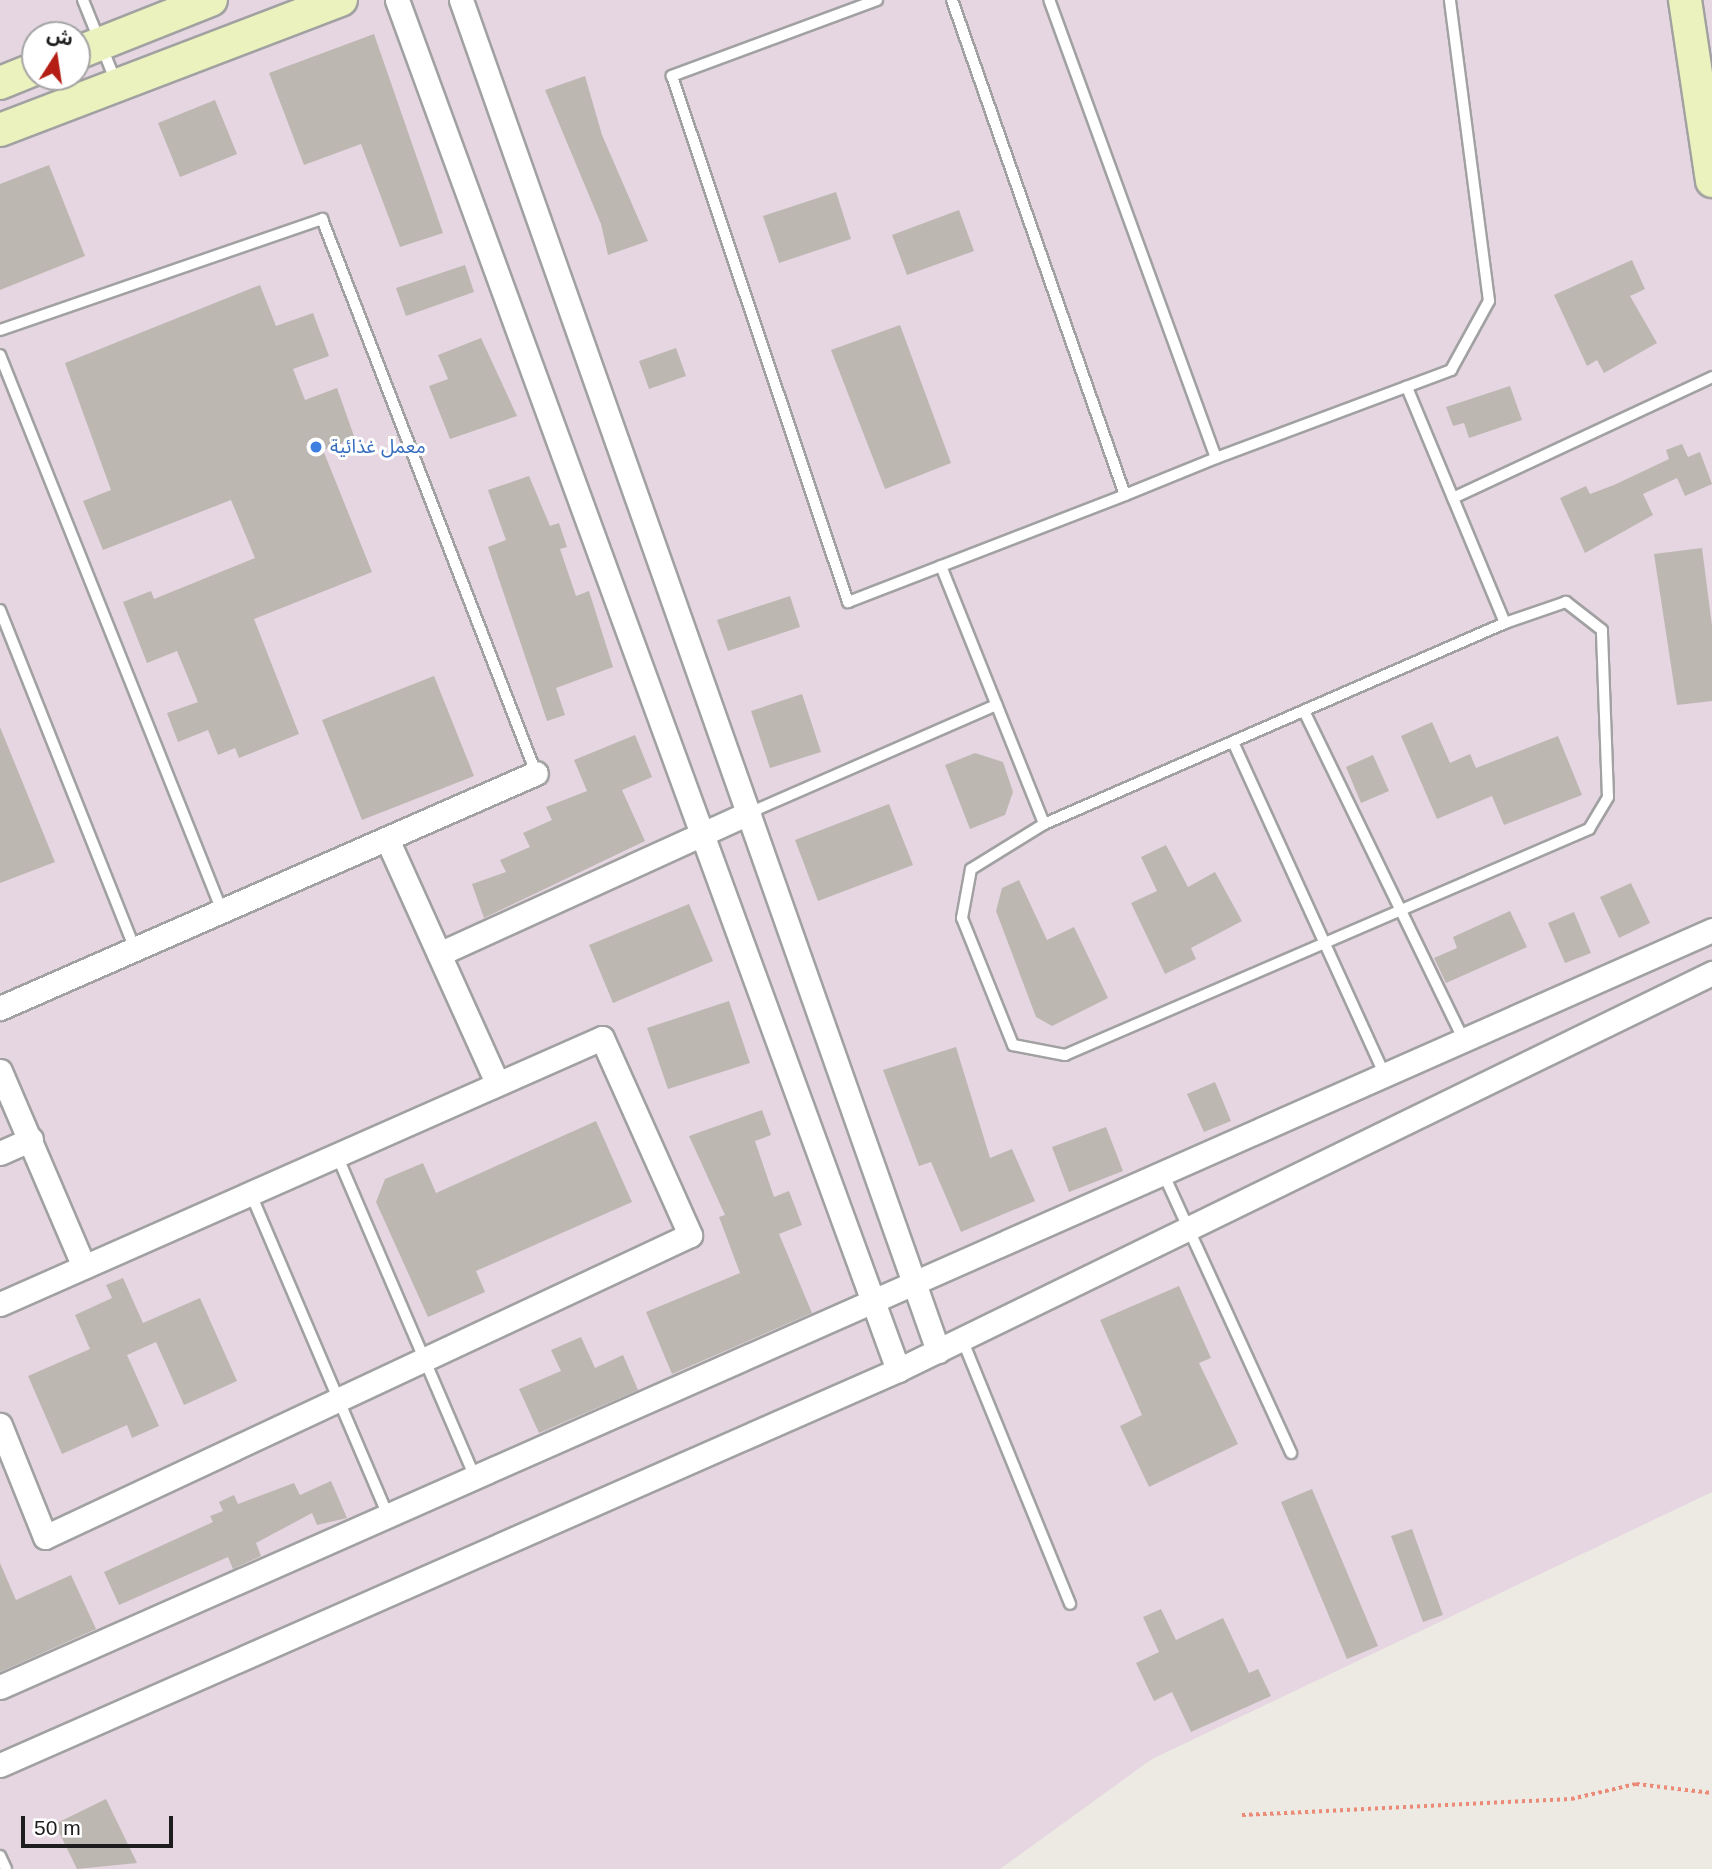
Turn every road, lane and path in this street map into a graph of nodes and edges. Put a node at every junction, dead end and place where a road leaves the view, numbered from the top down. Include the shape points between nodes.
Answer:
1 (83, 0) edge
2 (211, 0) edge
3 (341, 0) edge
4 (397, 0) edge
5 (461, 0) edge
6 (877, 0) edge
7 (952, 0) edge
8 (1049, 0) edge
9 (1450, 0) edge
10 (1685, 0) edge
11 (86, 21) edge
12 (91, 47) edge
13 (91, 51) edge
14 (21, 75) edge
15 (0, 83) edge
16 (117, 85) junction
17 (0, 130) edge
18 (1712, 181) edge
19 (0, 330) edge
20 (0, 355) edge
21 (1712, 377) edge
22 (1407, 387) junction
23 (1216, 458) junction
24 (1125, 495) junction
25 (1453, 498) junction
26 (941, 566) junction
27 (0, 610) edge
28 (1505, 623) junction
29 (996, 705) junction
30 (1304, 711) junction
31 (1233, 742) junction
32 (536, 773) joint
33 (749, 813) junction
34 (1044, 824) junction
35 (701, 835) junction
36 (387, 839) junction
37 (1401, 910) junction
38 (222, 911) junction
39 (1712, 930) edge
40 (1325, 943) junction
41 (135, 949) junction
42 (439, 954) junction
43 (1712, 973) edge
44 (0, 1008) edge
45 (1464, 1040) junction
46 (0, 1070) edge
47 (1385, 1075) junction
48 (496, 1080) junction
49 (31, 1139) junction
50 (0, 1153) edge
51 (336, 1153) junction
52 (1163, 1173) junction
53 (250, 1192) junction
54 (1188, 1229) junction
55 (84, 1267) junction
56 (915, 1283) junction
57 (871, 1302) junction
58 (0, 1304) edge
59 (961, 1339) junction
60 (938, 1351) junction
61 (424, 1359) junction
62 (898, 1370) junction
63 (339, 1399) junction
64 (0, 1425) edge
65 (1291, 1453) dead end
66 (475, 1477) junction
67 (388, 1516) junction
68 (1070, 1604) dead end
69 (0, 1687) edge
70 (0, 1765) edge
71 (1712, 1793) edge
72 (1242, 1815) dead end
73 (0, 1856) edge
74 (6, 1869) edge

1 - 11 lane
2 - 12 street
3 - 16 street
4 - 35 street
5 - 33 street
6 - 26 lane via 672,76 848,602
7 - 24 lane
8 - 23 lane
9 - 22 lane via 1489,301 1451,370
10 - 18 street
13 - 16 lane
14 - 15 street
16 - 17 street
19 - 32 lane via 322,219
20 - 38 lane
21 - 25 lane
22 - 23 lane
22 - 25 lane
23 - 24 lane
24 - 26 lane
25 - 28 lane
26 - 29 lane
27 - 41 lane
28 - 30 lane
28 - 37 lane via 1566,602 1602,630 1608,797 1589,829
29 - 33 lane
29 - 34 lane
30 - 31 lane
30 - 37 lane
31 - 34 lane
31 - 40 lane
32 - 36 street
33 - 35 street
33 - 56 street
34 - 40 lane via 971,869 962,918 1013,1045 1065,1055
35 - 42 street
35 - 57 street
36 - 38 street
36 - 42 street
37 - 40 lane
37 - 45 lane
38 - 41 street
39 - 45 street
40 - 47 lane
41 - 44 street
42 - 48 street
43 - 54 street
45 - 47 street
46 - 49 street
47 - 52 street
48 - 51 street
48 - 61 street via 602,1038 690,1236
49 - 50 street
49 - 55 street
51 - 53 street
51 - 61 lane
52 - 54 lane
52 - 56 street
53 - 55 street
53 - 63 lane
54 - 59 street
54 - 65 lane
55 - 58 street
56 - 57 street
56 - 60 street
57 - 62 street
57 - 66 street
59 - 60 street
59 - 68 lane
60 - 62 street
61 - 63 street
61 - 66 lane
62 - 70 street
63 - 64 street via 45,1537
63 - 67 lane
66 - 67 street
67 - 69 street
71 - 72 path via 1636,1784 1571,1799
73 - 74 lane

